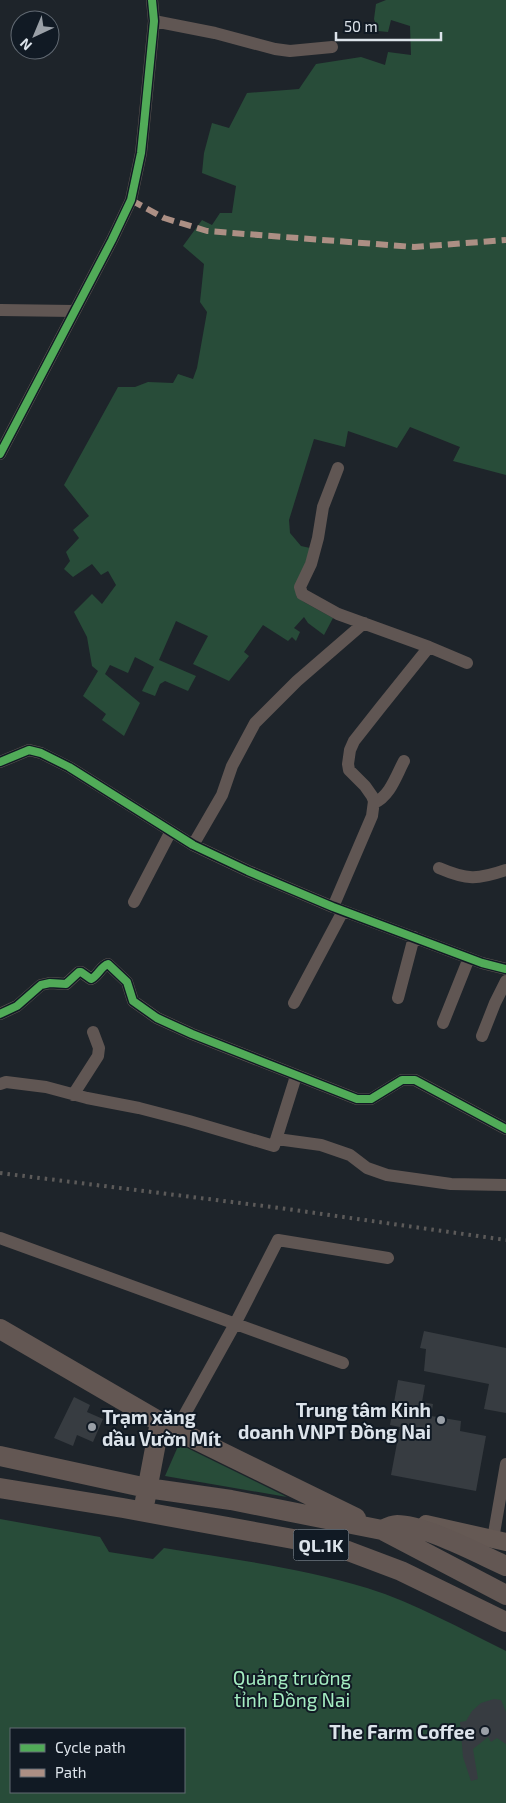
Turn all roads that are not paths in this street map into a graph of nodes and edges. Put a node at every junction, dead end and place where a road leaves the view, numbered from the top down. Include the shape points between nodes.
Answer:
1 (152, 0) edge
2 (154, 21) junction
3 (332, 47) dead end
4 (0, 310) edge
5 (74, 312) junction
6 (4, 440) edge
7 (0, 454) edge
8 (338, 468) dead end
9 (364, 623) junction
10 (429, 647) junction
11 (467, 663) dead end
12 (404, 761) dead end
13 (0, 762) edge
14 (374, 802) junction
15 (171, 831) junction
16 (192, 845) junction
17 (439, 868) dead end
18 (506, 870) edge
19 (134, 902) dead end
20 (338, 909) junction
21 (414, 937) junction
22 (469, 958) junction
23 (506, 968) edge
24 (506, 981) edge
25 (398, 998) dead end
26 (294, 1003) dead end
27 (0, 1014) edge
28 (443, 1023) dead end
29 (93, 1032) dead end
30 (482, 1036) dead end
31 (296, 1076) junction
32 (0, 1084) edge
33 (73, 1095) junction
34 (506, 1129) edge
35 (277, 1139) junction
36 (506, 1185) edge
37 (0, 1238) edge
38 (388, 1258) dead end
39 (235, 1324) junction
40 (0, 1329) edge
41 (344, 1363) dead end
42 (168, 1426) junction
43 (0, 1456) edge
44 (506, 1464) edge
45 (0, 1488) edge
46 (145, 1501) junction
47 (388, 1527) junction
48 (499, 1552) edge
49 (506, 1595) edge
50 (506, 1622) edge

1 - 2 street
2 - 3 street via 275,49 290,51
2 - 5 street via 141,153 131,200
4 - 5 street
5 - 6 street
6 - 7 street
8 - 9 street via 323,507 311,564 300,587 302,594 310,600
9 - 10 street
9 - 16 street via 297,681 255,723 232,766 222,795
10 - 11 street
10 - 14 street via 374,714 350,750 349,770 369,790
12 - 14 street via 387,792
13 - 15 street via 28,750 41,753
14 - 20 street via 372,816
15 - 16 street
15 - 19 street
16 - 20 street
17 - 18 street via 471,878
20 - 21 street
20 - 26 street
21 - 22 street
21 - 25 street
22 - 23 street via 496,968
22 - 28 street
24 - 30 street
27 - 31 street via 17,1006 41,985 66,984 81,972 91,980 108,964 128,982 133,1001 157,1018
29 - 33 street via 99,1048 98,1056
31 - 34 street via 364,1100 395,1082 414,1080
31 - 35 street
32 - 33 street via 31,1085
33 - 35 street via 189,1120 274,1146
35 - 36 street via 322,1145 350,1155 367,1168 387,1176 452,1184
37 - 39 street
38 - 39 street via 278,1240
39 - 41 street
39 - 42 street
40 - 42 main road
42 - 46 main road
42 - 47 main road
43 - 46 main road, QL.1K
44 - 48 street
45 - 46 main road, QL.1K via 122,1508
46 - 47 main road, QL.1K via 170,1492
46 - 50 main road, QL.1K via 348,1551 401,1571
47 - 48 main road, QL.1K via 430,1533
47 - 49 main road, QL.1K

